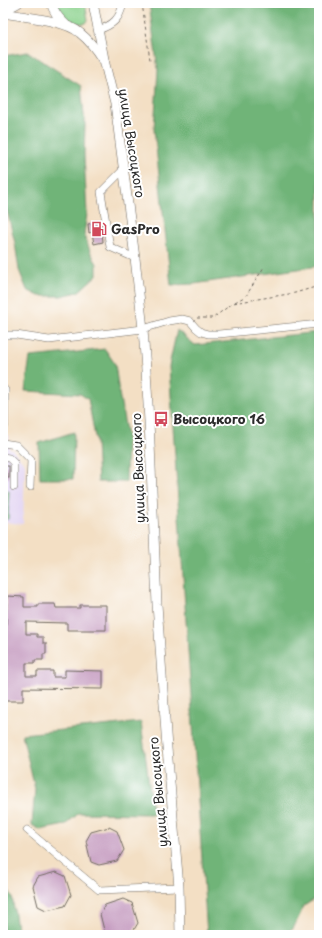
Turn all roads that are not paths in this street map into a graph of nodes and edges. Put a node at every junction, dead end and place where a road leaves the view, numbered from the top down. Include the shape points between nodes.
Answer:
1 (18, 3) edge
2 (51, 3) edge
3 (93, 3) edge
4 (123, 3) edge
5 (3, 12) edge
6 (68, 26) junction
7 (98, 30) junction
8 (79, 32) junction
9 (105, 64) junction
10 (124, 169) junction
11 (135, 258) junction
12 (319, 324) edge
13 (143, 329) junction
14 (3, 335) edge
15 (3, 388) edge
16 (3, 425) edge
17 (3, 443) edge
18 (3, 457) edge
19 (14, 487) dead end
20 (30, 487) dead end
21 (27, 830) dead end
22 (178, 887) junction
23 (180, 935) edge

1 - 5 main road
2 - 6 main road via 54,11
3 - 7 main road, улица Высоцкого
4 - 7 lane via 118,18 107,27
5 - 6 main road
6 - 8 main road
7 - 8 main road
7 - 9 main road, улица Высоцкого
8 - 9 main road via 92,44
9 - 10 main road, улица Высоцкого
10 - 11 main road, улица Высоцкого
10 - 11 lane via 101,192 110,247
11 - 13 main road, улица Высоцкого
12 - 13 lane via 208,334 201,332 190,321 182,319 169,320
13 - 14 lane via 49,340
13 - 22 main road, улица Высоцкого via 157,612
15 - 16 lane
17 - 20 lane via 16,445 31,460
18 - 19 lane via 14,463
21 - 22 lane via 99,890
22 - 23 main road, улица Высоцкого

